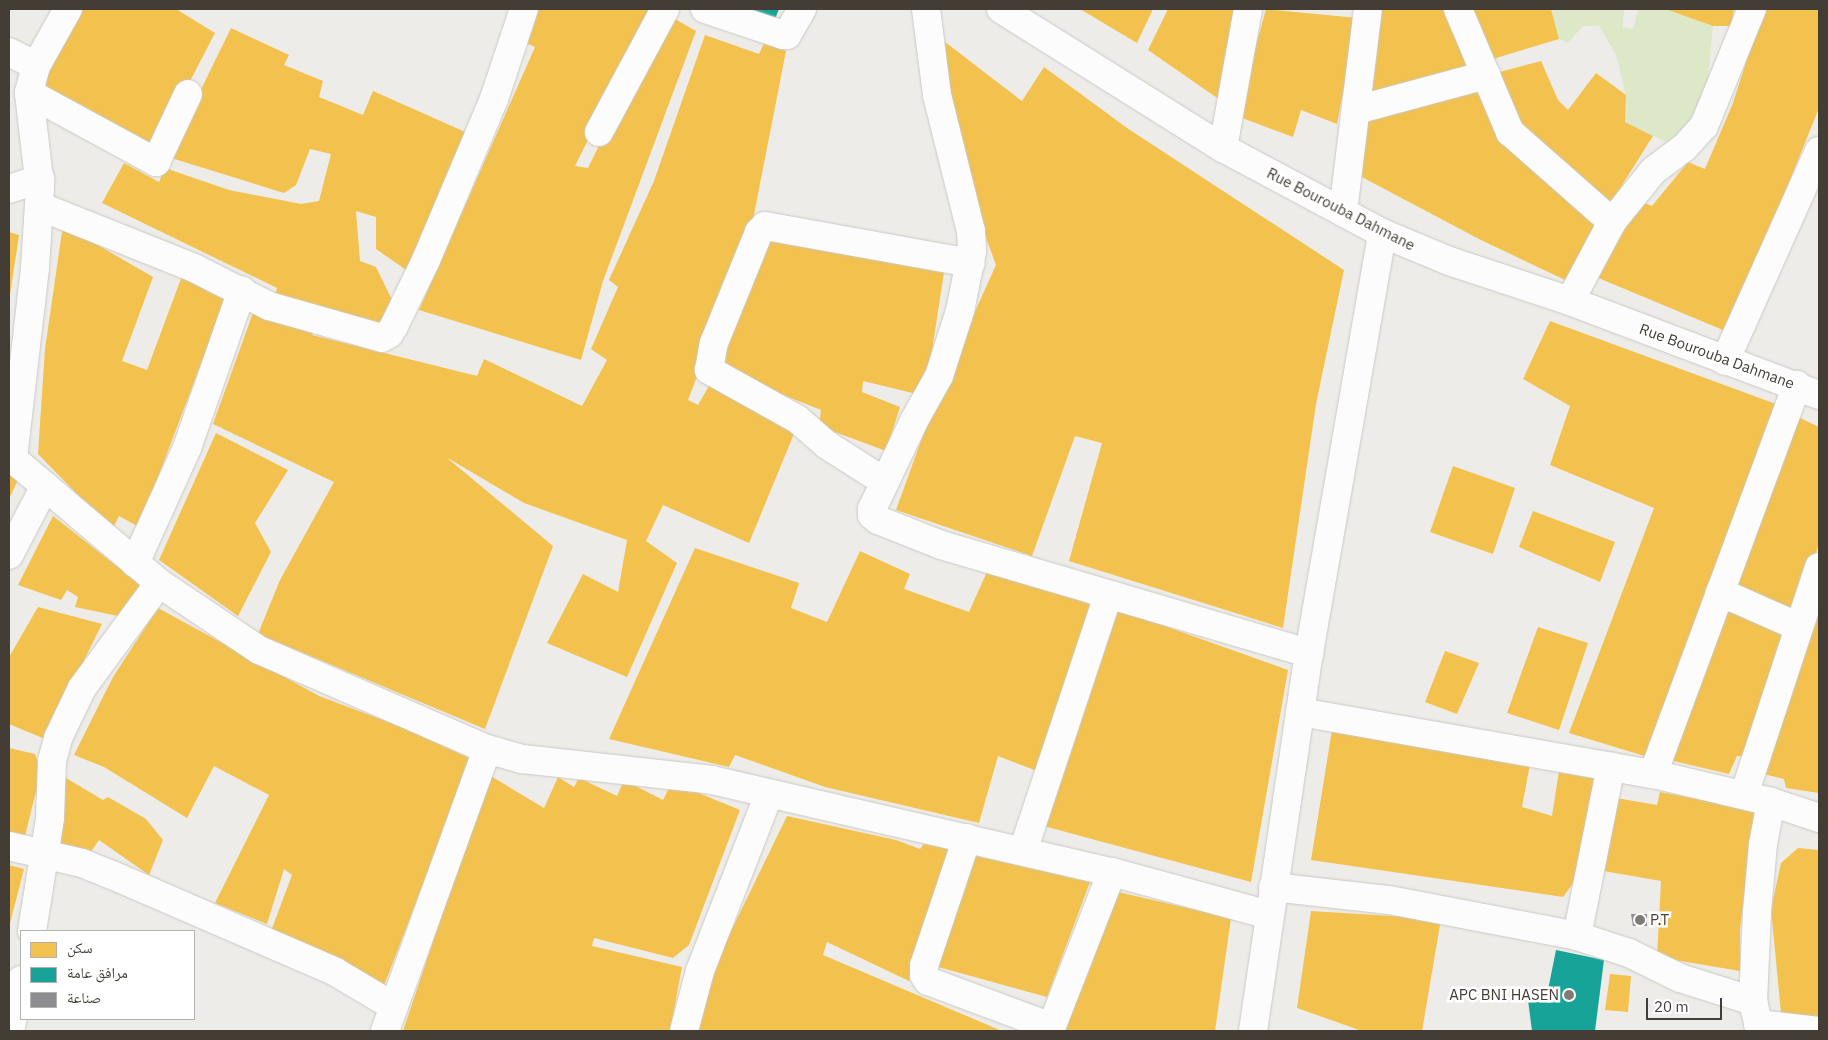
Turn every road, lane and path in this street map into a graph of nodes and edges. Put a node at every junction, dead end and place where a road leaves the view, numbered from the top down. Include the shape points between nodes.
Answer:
1 (68, 9) edge
2 (524, 9) edge
3 (666, 9) edge
4 (705, 9) edge
5 (802, 9) edge
6 (926, 9) edge
7 (1001, 9) edge
8 (1248, 9) edge
9 (1368, 9) edge
10 (1458, 9) edge
11 (1752, 9) edge
12 (9, 52) edge
13 (36, 66) junction
14 (1486, 75) junction
15 (29, 94) junction
16 (188, 94) dead end
17 (1356, 110) junction
18 (599, 132) dead end
19 (1223, 148) junction
20 (1819, 151) edge
21 (40, 179) junction
22 (9, 189) edge
23 (39, 206) junction
24 (1343, 212) junction
25 (1612, 222) junction
26 (1382, 233) junction
27 (971, 263) junction
28 (242, 290) junction
29 (1570, 301) junction
30 (1725, 362) junction
31 (1808, 390) edge
32 (11, 457) edge
33 (885, 482) junction
34 (45, 486) junction
35 (9, 555) edge
36 (135, 563) junction
37 (1819, 567) edge
38 (159, 583) junction
39 (1720, 592) junction
40 (1108, 595) junction
41 (1799, 626) junction
42 (1309, 653) junction
43 (1300, 712) junction
44 (487, 749) junction
45 (1611, 766) junction
46 (1653, 774) junction
47 (769, 794) junction
48 (1744, 795) junction
49 (1772, 802) junction
50 (1819, 818) edge
51 (966, 838) junction
52 (9, 846) edge
53 (1023, 851) junction
54 (43, 854) junction
55 (1112, 872) junction
56 (1273, 887) junction
57 (1269, 915) junction
58 (32, 930) edge
59 (1577, 936) junction
60 (20, 984) edge
61 (11, 1019) edge
62 (389, 1019) edge
63 (1757, 1019) edge
64 (1051, 1029) edge
65 (684, 1031) edge
66 (1252, 1031) edge
67 (1819, 1031) edge

1 - 13 street
2 - 28 street via 494,99 426,260 389,334 372,337 291,314
3 - 18 street
4 - 5 street via 783,36 788,35
6 - 27 street via 937,95 971,231
7 - 19 street, Rue Bourouba Dahmane
8 - 19 street
9 - 17 street
10 - 14 street
11 - 25 street via 1704,126 1684,148 1654,171
12 - 13 street
13 - 15 street
14 - 17 street
14 - 25 street via 1510,132
15 - 16 street via 156,162
15 - 21 street
17 - 24 street
19 - 24 street, Rue Bourouba Dahmane
20 - 30 street
21 - 22 street
21 - 23 street
23 - 28 street
23 - 32 street
24 - 26 street, Rue Bourouba Dahmane
25 - 29 street
26 - 29 street, Rue Bourouba Dahmane via 1449,261
26 - 42 street
27 - 33 street via 939,376
27 - 33 street via 765,226 759,232 714,343 708,364 713,374 797,419 827,445
28 - 36 street via 187,448
29 - 30 street, Rue Bourouba Dahmane
30 - 31 street, Rue Bourouba Dahmane
31 - 39 street
32 - 34 street
33 - 40 street via 872,509 878,520 941,545
34 - 35 street
34 - 36 street
36 - 38 street
37 - 41 street
38 - 44 street via 259,650
38 - 54 street via 82,688 58,738 52,761 50,818
39 - 41 street
39 - 46 street
40 - 42 street
40 - 53 street
41 - 48 street
42 - 43 street
43 - 45 street
43 - 56 street
44 - 47 street via 523,759 712,780
44 - 62 street
45 - 46 street
45 - 59 street
46 - 48 street
47 - 51 street
47 - 65 street via 700,971
48 - 49 street
49 - 50 street
49 - 63 street via 1758,903
51 - 53 street
51 - 64 street via 924,966 924,975 928,982
52 - 54 street
53 - 55 street
54 - 58 street
54 - 62 street via 82,863 334,971
55 - 57 street
55 - 64 street
56 - 57 street
56 - 59 street via 1398,902
57 - 66 street
59 - 63 street via 1629,953
60 - 61 street
63 - 67 street

